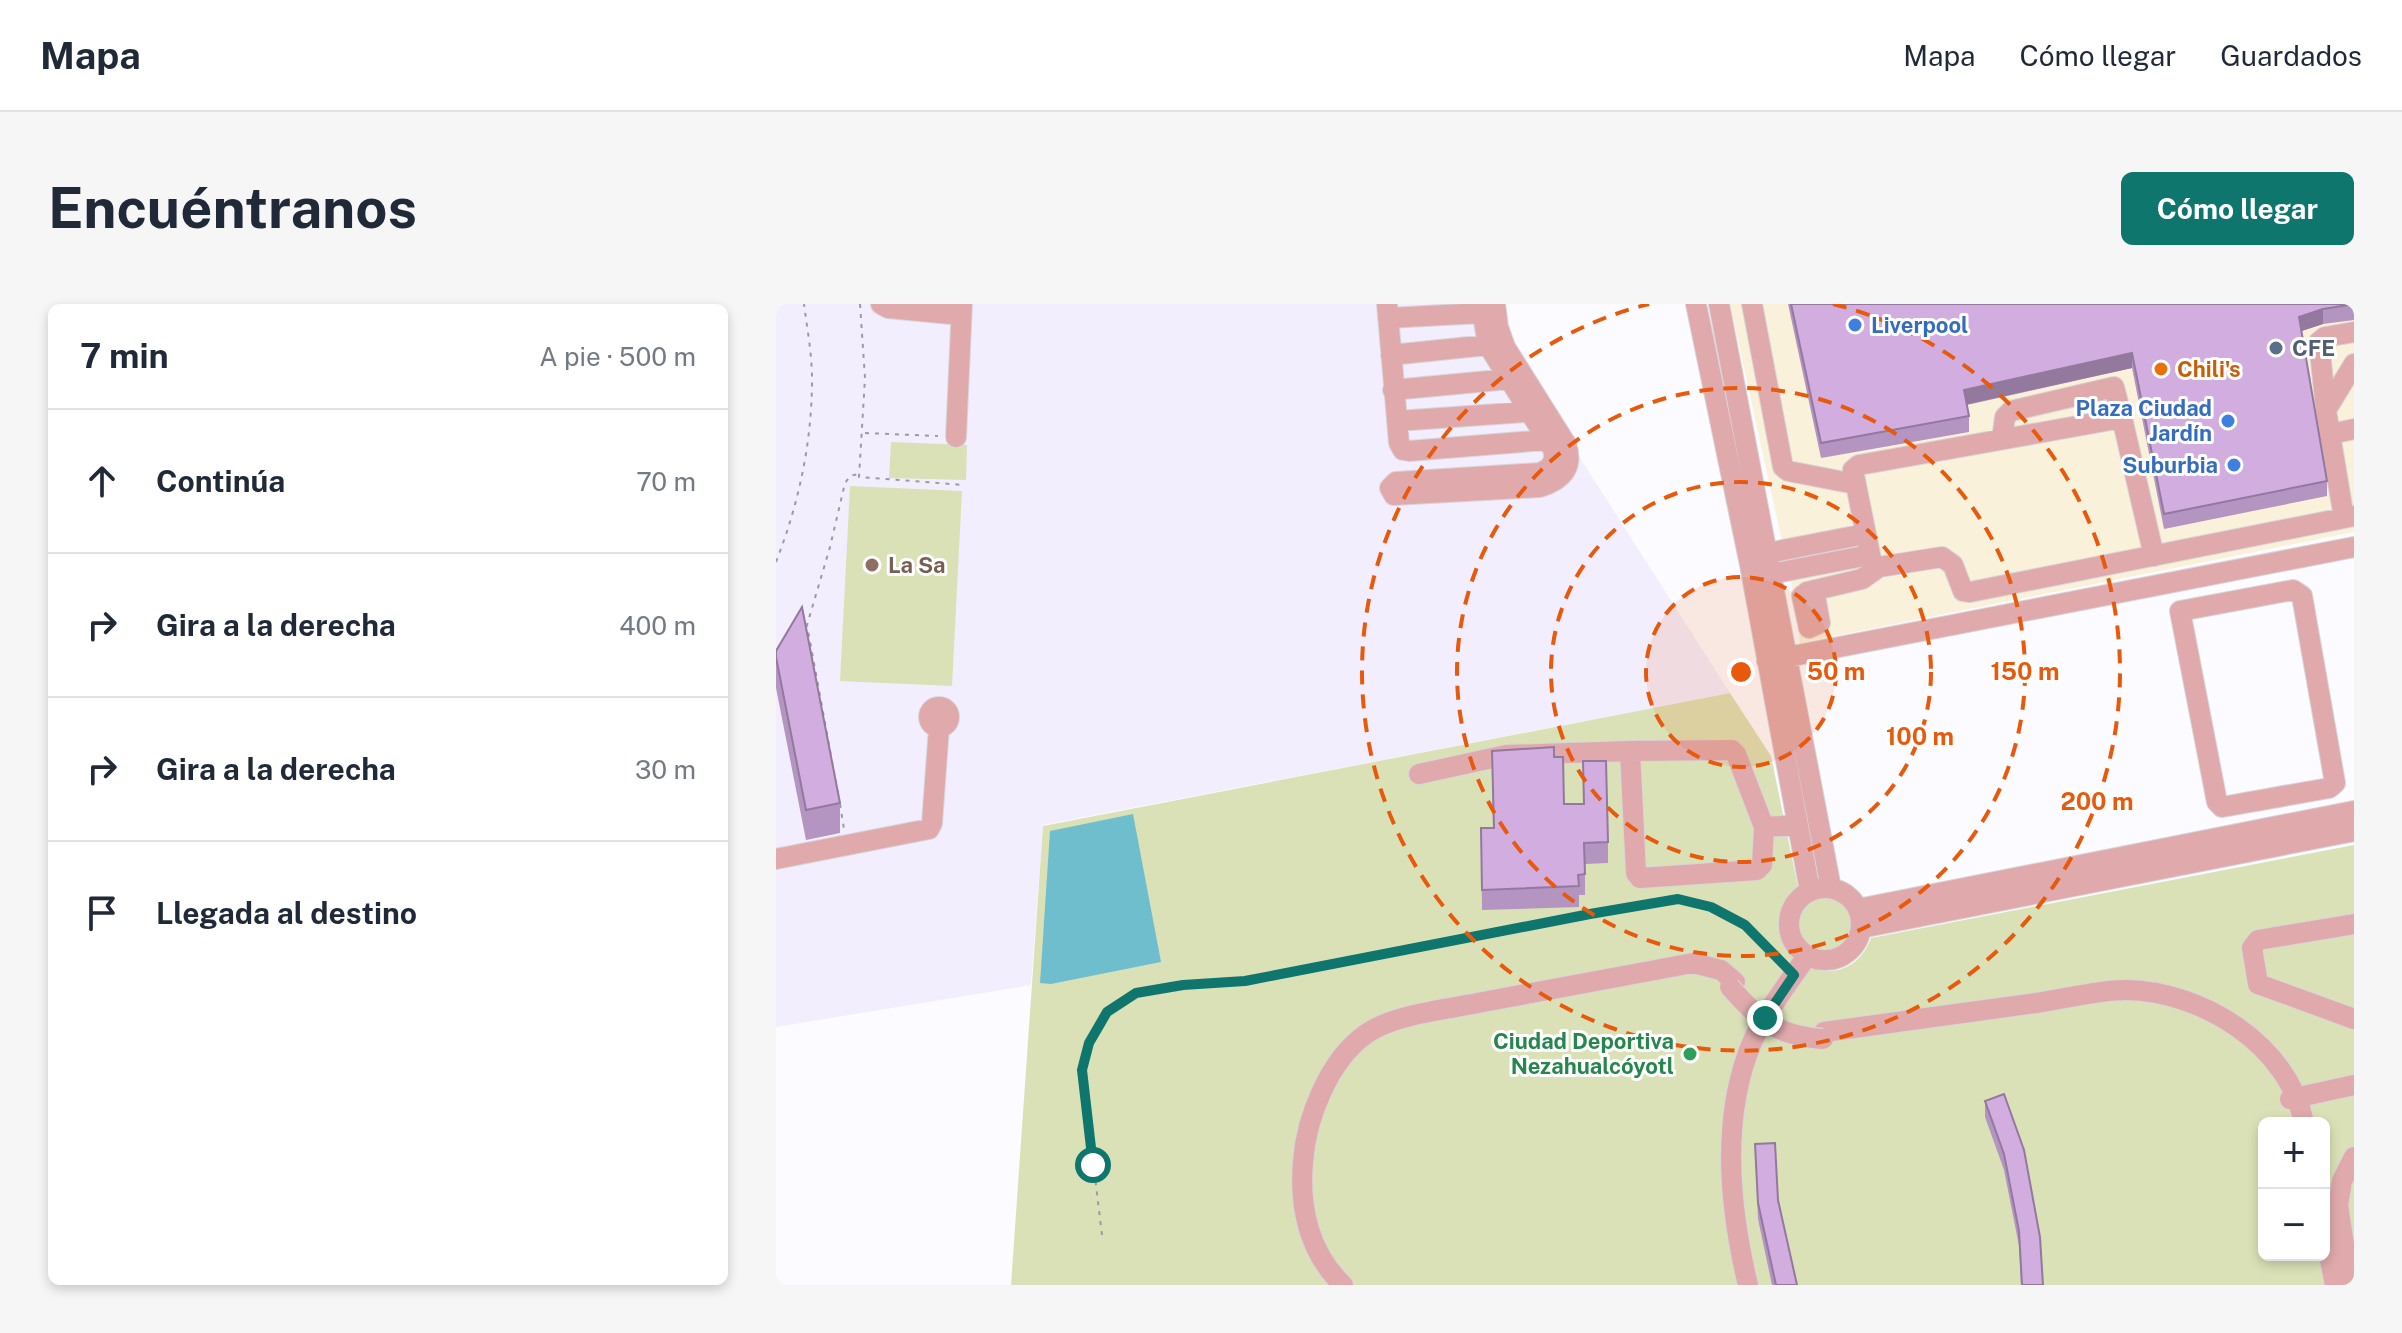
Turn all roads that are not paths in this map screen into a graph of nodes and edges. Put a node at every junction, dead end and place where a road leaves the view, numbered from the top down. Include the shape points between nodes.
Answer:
1 (881, 304) edge
2 (1696, 304) edge
3 (1719, 304) edge
4 (1752, 304) edge
5 (1486, 307) edge
6 (962, 309) edge
7 (1387, 311) edge
8 (2354, 332) edge
9 (1488, 345) junction
10 (1391, 355) junction
11 (2354, 364) edge
12 (1517, 379) junction
13 (1393, 390) junction
14 (2326, 410) junction
15 (1537, 411) junction
16 (2122, 418) junction
17 (1397, 421) junction
18 (2354, 429) edge
19 (2331, 434) junction
20 (956, 437) road end
21 (2002, 439) junction
22 (1555, 440) junction
23 (1855, 484) junction
24 (1394, 489) dead end
25 (2349, 517) edge
26 (1865, 534) junction
27 (2354, 547) edge
28 (1748, 556) junction
29 (2154, 556) junction
30 (1874, 561) junction
31 (1770, 563) junction
32 (2174, 581) junction
33 (1814, 590) dead end
34 (2180, 611) junction
35 (1777, 659) junction
36 (939, 727) dead end
37 (1630, 751) junction
38 (1419, 774) dead end
39 (2354, 811) edge
40 (1798, 825) junction
41 (1764, 827) junction
42 (2350, 837) edge
43 (776, 859) edge
44 (1831, 888) junction
45 (1810, 891) junction
46 (1859, 919) junction
47 (2354, 924) edge
48 (1807, 956) junction
49 (1733, 984) junction
50 (2354, 1019) edge
51 (2354, 1085) edge
52 (2294, 1098) junction
53 (2296, 1117) edge
54 (2302, 1117) edge
55 (2354, 1157) edge
56 (2330, 1260) edge
57 (2323, 1261) edge
58 (1343, 1285) edge
59 (1355, 1285) edge
60 (1748, 1285) edge
61 (2327, 1285) edge
62 (2335, 1285) edge
63 (2350, 1285) edge

1 - 6 street
2 - 28 street
3 - 31 street
4 - 23 street via 1783,467
5 - 7 street
5 - 9 street
5 - 12 street
6 - 20 street
7 - 10 street
8 - 14 street via 2319,342
9 - 10 street
9 - 12 street
10 - 13 street
11 - 14 street
12 - 13 street
12 - 15 street
13 - 17 street
14 - 19 street
15 - 17 street
15 - 22 street
16 - 21 street
16 - 21 street via 2114,387 2011,411
16 - 29 street
17 - 22 street via 1399,443 1409,451
18 - 19 street
19 - 25 street
21 - 23 street via 1859,465 1853,470
22 - 24 street via 1555,457 1540,473
23 - 26 street
25 - 29 street
26 - 30 street
26 - 31 street
27 - 32 street
28 - 31 street via 1759,552
28 - 35 street
29 - 30 street via 1970,592 1963,591 1953,565 1942,557
30 - 31 street
30 - 33 street via 1862,579
31 - 35 street
32 - 34 street
32 - 35 street
34 - 34 street via 2218,805 2226,808 2333,786 2300,593 2293,590
35 - 40 street
35 - 44 street
36 - 43 street via 932,826
37 - 38 street via 1506,755
37 - 41 street via 1732,750
37 - 41 street via 1638,877 1757,870 1762,865
39 - 46 street
40 - 41 street
40 - 45 street
42 - 46 street
44 - 45 street
44 - 46 street via 1847,896
45 - 48 street via 1789,917 1792,939
46 - 48 street via 1856,942 1840,957
47 - 50 street via 2258,940 2252,948 2258,984
48 - 60 street via 1754,1039 1737,1090 1732,1159
49 - 52 street, bridge via 1754,1015 1803,1038 2127,999 2168,1004 2214,1021 2241,1038
49 - 58 street via 1721,970 1693,963 1447,1009 1384,1024 1365,1034 1326,1083 1304,1151 1301,1184 1311,1237
49 - 59 street via 1694,969 1448,1016 1385,1031 1369,1041 1344,1071 1320,1118 1310,1182 1318,1234 1328,1256
51 - 52 street
52 - 53 street
52 - 54 street
55 - 63 street via 2338,1205
56 - 62 street
57 - 61 street

